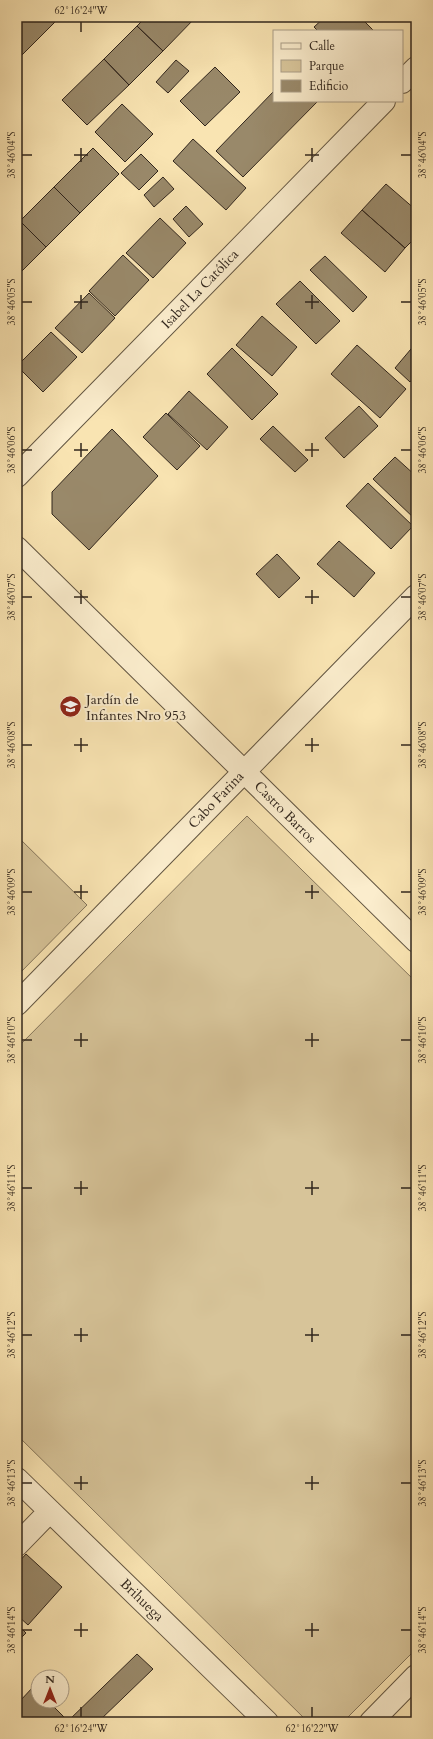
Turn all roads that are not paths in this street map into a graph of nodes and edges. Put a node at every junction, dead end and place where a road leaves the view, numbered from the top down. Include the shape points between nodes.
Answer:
1 (416, 68) edge
2 (403, 81) edge
3 (383, 102) edge
4 (17, 476) edge
5 (17, 548) edge
6 (416, 596) edge
7 (244, 772) junction
8 (416, 941) edge
9 (17, 1004) edge
10 (17, 1479) edge
11 (50, 1511) junction
12 (17, 1546) edge
13 (416, 1676) edge
14 (267, 1722) edge
15 (370, 1722) edge

1 - 2 street
3 - 4 street, Isabel La Católica
5 - 7 street, Castro Barros
6 - 7 street, Cabo Farina
7 - 8 street, Castro Barros
7 - 9 street, Cabo Farina
10 - 11 street, Brihuega
11 - 12 street
11 - 14 street, Brihuega
13 - 15 street

